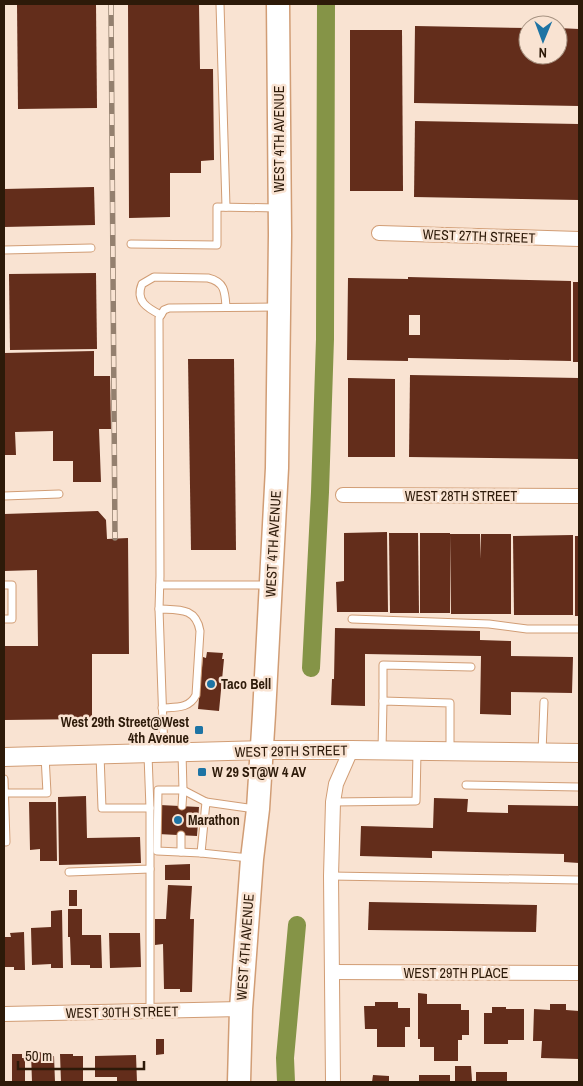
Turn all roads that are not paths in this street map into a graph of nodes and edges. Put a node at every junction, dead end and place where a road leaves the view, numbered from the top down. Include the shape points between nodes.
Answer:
1 (220, 4) edge
2 (278, 4) edge
3 (226, 207) junction
4 (279, 208) junction
5 (379, 234) dead end
6 (579, 239) edge
7 (131, 244) dead end
8 (92, 248) dead end
9 (4, 250) edge
10 (226, 307) junction
11 (279, 307) junction
12 (161, 315) junction
13 (59, 494) dead end
14 (343, 495) dead end
15 (4, 496) edge
16 (579, 496) edge
17 (4, 585) edge
18 (160, 585) junction
19 (271, 585) junction
20 (159, 609) junction
21 (4, 619) edge
22 (352, 619) dead end
23 (579, 629) edge
24 (471, 667) dead end
25 (383, 701) junction
26 (544, 702) dead end
27 (162, 708) junction
28 (262, 750) junction
29 (351, 750) junction
30 (382, 750) junction
31 (417, 751) junction
32 (450, 752) junction
33 (542, 752) junction
34 (182, 753) junction
35 (579, 753) edge
36 (156, 754) junction
37 (100, 755) junction
38 (45, 756) junction
39 (4, 757) edge
40 (4, 779) edge
41 (466, 785) dead end
42 (579, 787) edge
43 (183, 790) junction
44 (4, 793) edge
45 (206, 802) junction
46 (333, 802) junction
47 (182, 806) dead end
48 (150, 808) junction
49 (258, 809) junction
50 (181, 835) dead end
51 (6, 842) dead end
52 (181, 852) junction
53 (201, 853) junction
54 (252, 858) junction
55 (150, 869) junction
56 (69, 872) dead end
57 (331, 876) junction
58 (579, 880) edge
59 (332, 972) junction
60 (579, 973) edge
61 (240, 1009) junction
62 (150, 1011) junction
63 (4, 1014) edge
64 (239, 1082) edge
65 (332, 1082) edge

1 - 3 lane
2 - 4 main road, WEST 4TH AVENUE
3 - 4 lane
3 - 7 lane via 217,207 217,245
4 - 11 main road, WEST 4TH AVENUE
5 - 6 street, WEST 27TH STREET
8 - 9 lane
10 - 11 lane
10 - 12 lane via 169,308
10 - 12 lane via 225,292 216,279 154,277 142,284 140,296 149,309
11 - 19 main road, WEST 4TH AVENUE via 277,468
12 - 18 lane via 158,324
13 - 15 lane
14 - 16 street, WEST 28TH STREET
17 - 21 lane via 12,585 12,619
18 - 19 lane
18 - 20 lane
19 - 28 main road, WEST 4TH AVENUE
20 - 27 lane
20 - 27 lane via 187,611 194,616 200,631 194,700 185,706
22 - 23 lane
24 - 25 lane via 382,665
25 - 30 lane
25 - 32 lane via 450,703
26 - 33 lane
27 - 36 lane
28 - 29 street, WEST 29TH STREET
28 - 34 street, WEST 29TH STREET
28 - 49 main road, WEST 4TH AVENUE
29 - 30 street, WEST 29TH STREET
29 - 46 street via 336,784
30 - 31 street, WEST 29TH STREET
31 - 32 street, WEST 29TH STREET
31 - 46 lane via 416,800
32 - 33 street, WEST 29TH STREET
33 - 35 street, WEST 29TH STREET
34 - 36 street, WEST 29TH STREET
34 - 43 lane
36 - 37 street, WEST 29TH STREET
36 - 48 lane
37 - 38 street, WEST 29TH STREET
37 - 48 lane via 102,808
38 - 39 street, WEST 29TH STREET
38 - 44 lane via 47,793
40 - 44 lane
41 - 42 lane
43 - 45 lane
43 - 47 lane
43 - 52 lane via 158,790 156,851
44 - 51 lane
45 - 49 lane
45 - 53 lane
46 - 57 street
48 - 55 lane
49 - 54 main road, WEST 4TH AVENUE
50 - 52 lane
52 - 53 lane
53 - 54 lane
54 - 61 main road, WEST 4TH AVENUE
55 - 56 lane
55 - 62 lane
57 - 58 lane
57 - 59 street
59 - 60 street, WEST 29TH PLACE
59 - 65 street
61 - 62 street, WEST 30TH STREET
61 - 64 main road, WEST 4TH AVENUE
62 - 63 street, WEST 30TH STREET

